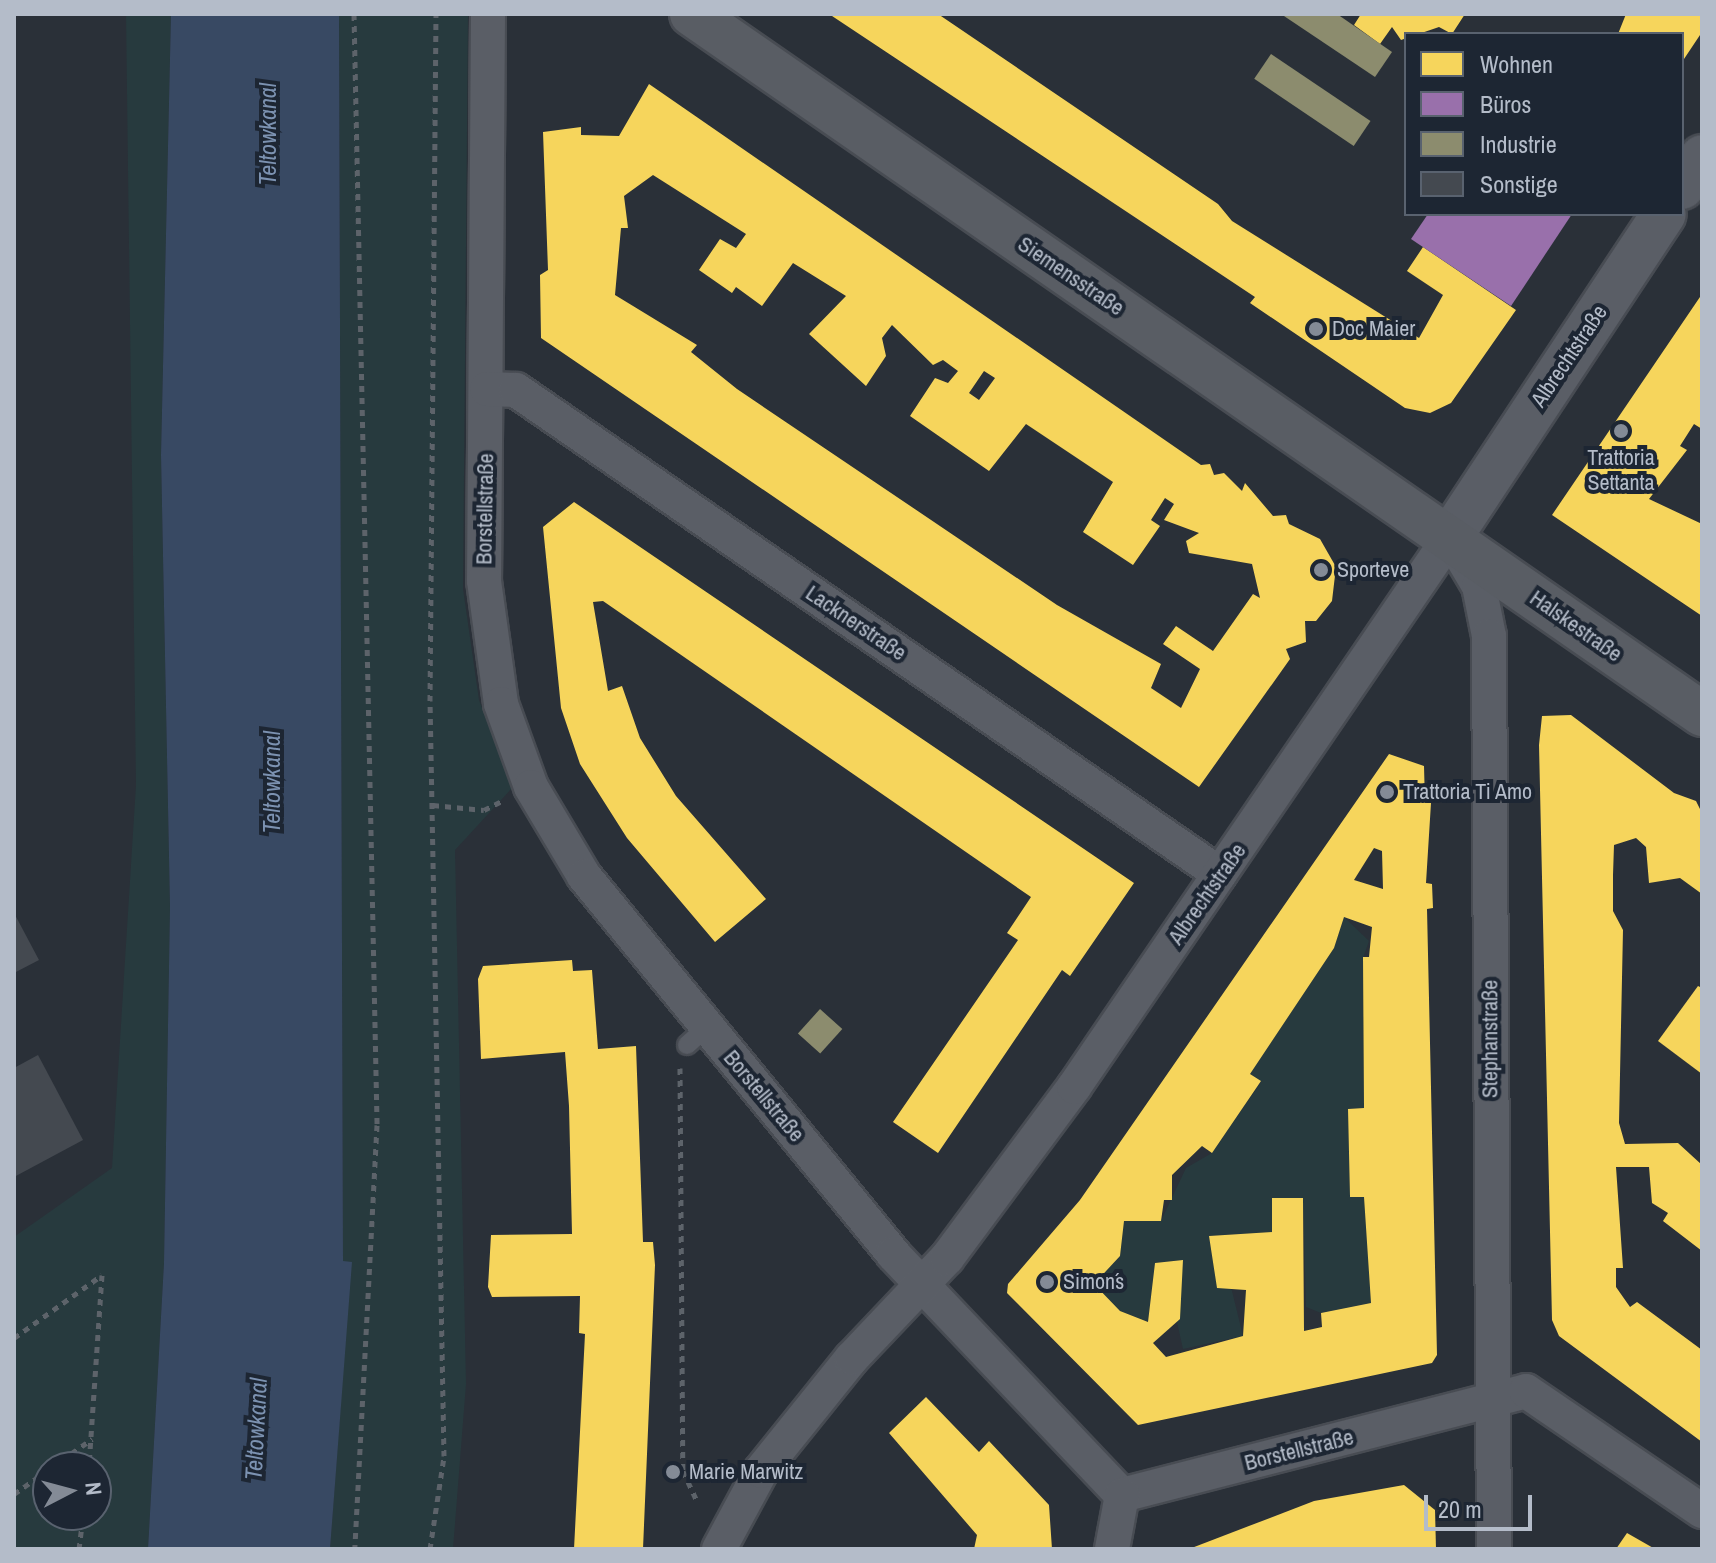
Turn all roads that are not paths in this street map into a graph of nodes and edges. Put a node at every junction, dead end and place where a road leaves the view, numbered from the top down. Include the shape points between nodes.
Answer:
1 (488, 14) edge
2 (692, 14) edge
3 (1663, 216) edge
4 (487, 389) junction
5 (1450, 537) junction
6 (1702, 714) edge
7 (1220, 874) junction
8 (920, 1285) junction
9 (1492, 1400) junction
10 (1122, 1495) junction
11 (1702, 1511) edge
12 (719, 1549) edge
13 (1112, 1549) edge
14 (1494, 1549) edge

1 - 4 street, Borstellstraße
2 - 5 main road, Siemensstraße
3 - 5 street, Albrechtstraße
4 - 7 street, Lacknerstraße via 516,390
4 - 8 street, Borstellstraße via 488,620 501,704 531,787 584,876 697,1036
5 - 6 main road, Halskestraße
5 - 7 street, Albrechtstraße
5 - 9 street, Stephanstraße via 1479,586 1489,636
7 - 8 street, Albrechtstraße via 1074,1087
8 - 10 street, Borstellstraße
8 - 12 street, Albrechtstraße via 761,1471
9 - 10 street, Borstellstraße
9 - 11 street, Borstellstraße via 1526,1391 1542,1399
9 - 14 street, Stephanstraße
10 - 13 street

